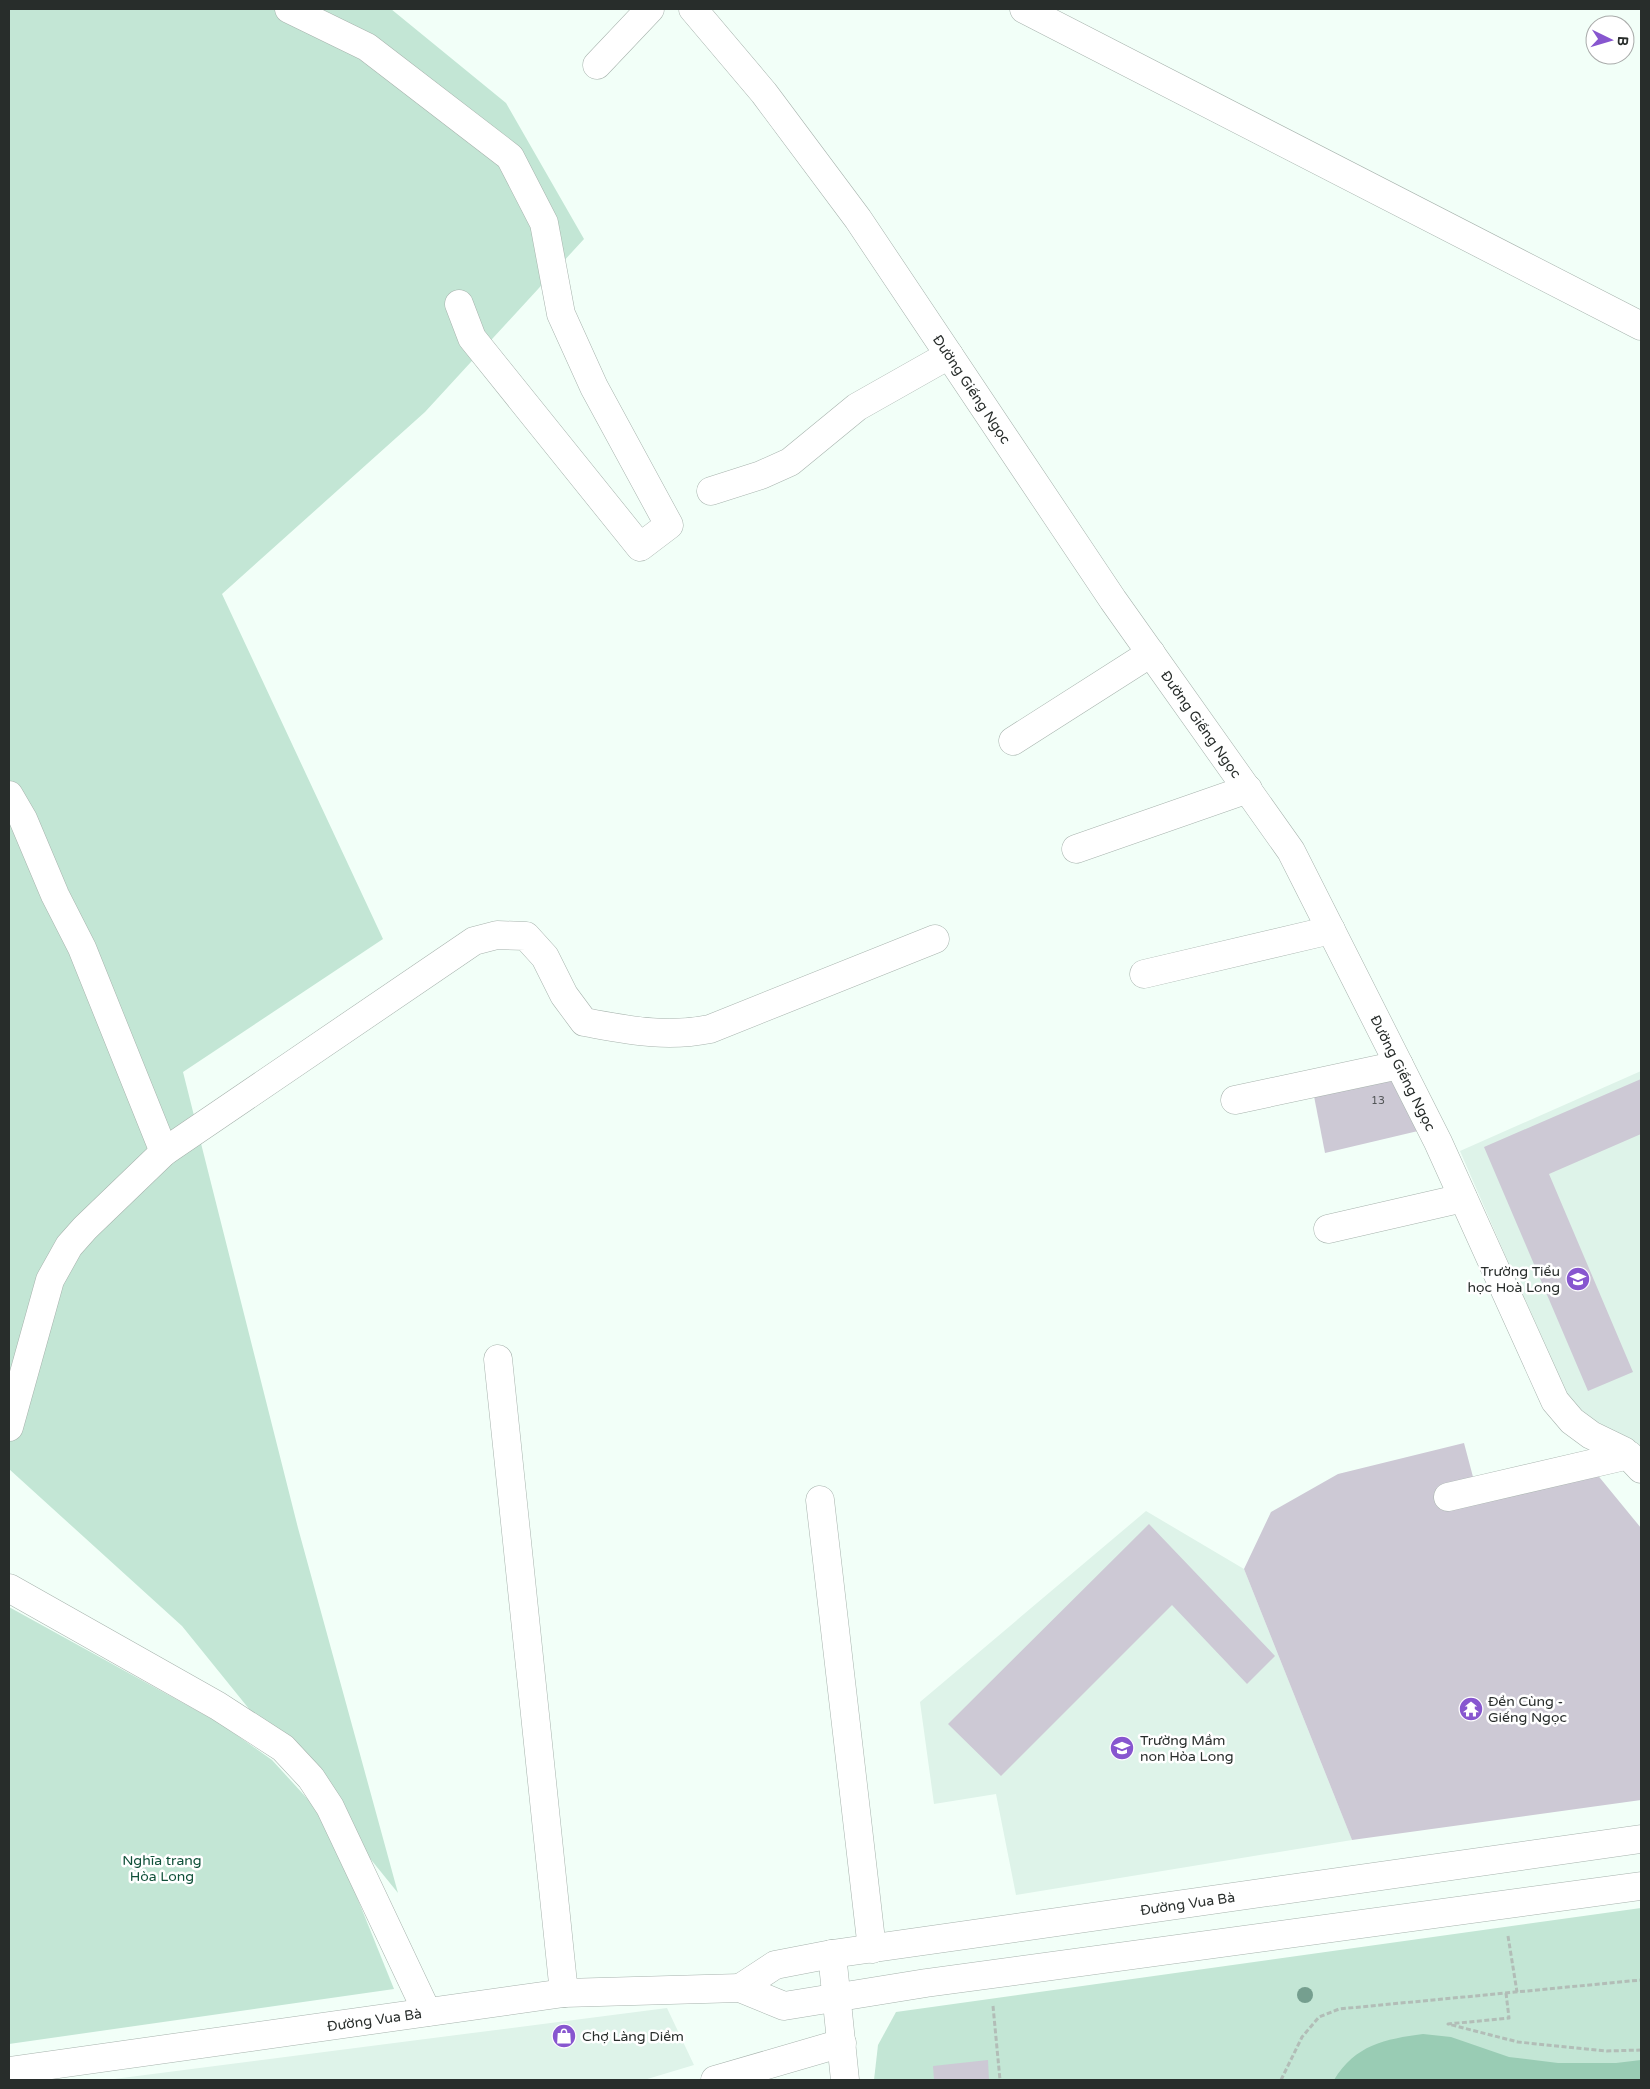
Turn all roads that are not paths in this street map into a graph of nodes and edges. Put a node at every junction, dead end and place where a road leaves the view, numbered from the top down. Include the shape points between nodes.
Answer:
1 (289, 9) edge
2 (650, 9) edge
3 (693, 9) edge
4 (1024, 9) edge
5 (597, 65) dead end
6 (460, 304) dead end
7 (1641, 326) edge
8 (949, 355) junction
9 (711, 492) dead end
10 (1150, 653) junction
11 (1013, 741) dead end
12 (1248, 789) junction
13 (9, 794) edge
14 (1076, 849) dead end
15 (1331, 930) junction
16 (935, 938) dead end
17 (1144, 974) dead end
18 (1400, 1065) junction
19 (1235, 1100) dead end
20 (164, 1152) junction
21 (1463, 1198) junction
22 (1328, 1229) dead end
23 (498, 1359) dead end
24 (9, 1427) edge
25 (1635, 1462) edge
26 (1448, 1498) dead end
27 (820, 1500) dead end
28 (9, 1588) edge
29 (1641, 1840) edge
30 (1641, 1886) edge
31 (872, 1949) junction
32 (832, 1954) junction
33 (740, 1988) junction
34 (564, 1993) junction
35 (837, 1998) junction
36 (427, 2012) junction
37 (842, 2043) junction
38 (9, 2070) edge
39 (715, 2080) edge
40 (845, 2080) edge

1 - 6 street via 367,48 510,157 544,223 561,314 594,387 669,525 640,548 472,338
2 - 5 street
3 - 8 street, Đường Giếng Ngọc via 776,109 858,220
4 - 7 street
8 - 9 street via 857,407 790,462 762,476
8 - 10 street, Đường Giếng Ngọc
10 - 11 street
10 - 12 street, Đường Giếng Ngọc
12 - 14 street
12 - 15 street, Đường Giếng Ngọc via 1291,851
13 - 20 street via 82,948
15 - 17 street
15 - 18 street, Đường Giếng Ngọc
16 - 20 street via 710,1029 687,1034 648,1033 584,1022 564,995 546,957 526,936 497,935 474,941
18 - 19 street
18 - 21 street, Đường Giếng Ngọc
20 - 24 street via 69,1246 50,1280
21 - 22 street
21 - 25 street, Đường Giếng Ngọc via 1556,1401 1572,1421 1591,1435 1624,1451
23 - 34 street
25 - 26 street
27 - 31 street
28 - 36 street via 218,1706 283,1748 311,1778 330,1807
29 - 31 street, Đường Vua Bà
30 - 35 street, Đường Vua Bà
31 - 32 street, Đường Vua Bà
32 - 33 street, Đường Vua Bà via 775,1965
32 - 35 street
33 - 34 street, Đường Vua Bà
33 - 35 street, Đường Vua Bà via 784,2006
34 - 36 street, Đường Vua Bà
35 - 37 street
36 - 38 street, Đường Vua Bà
37 - 39 street
37 - 40 street

